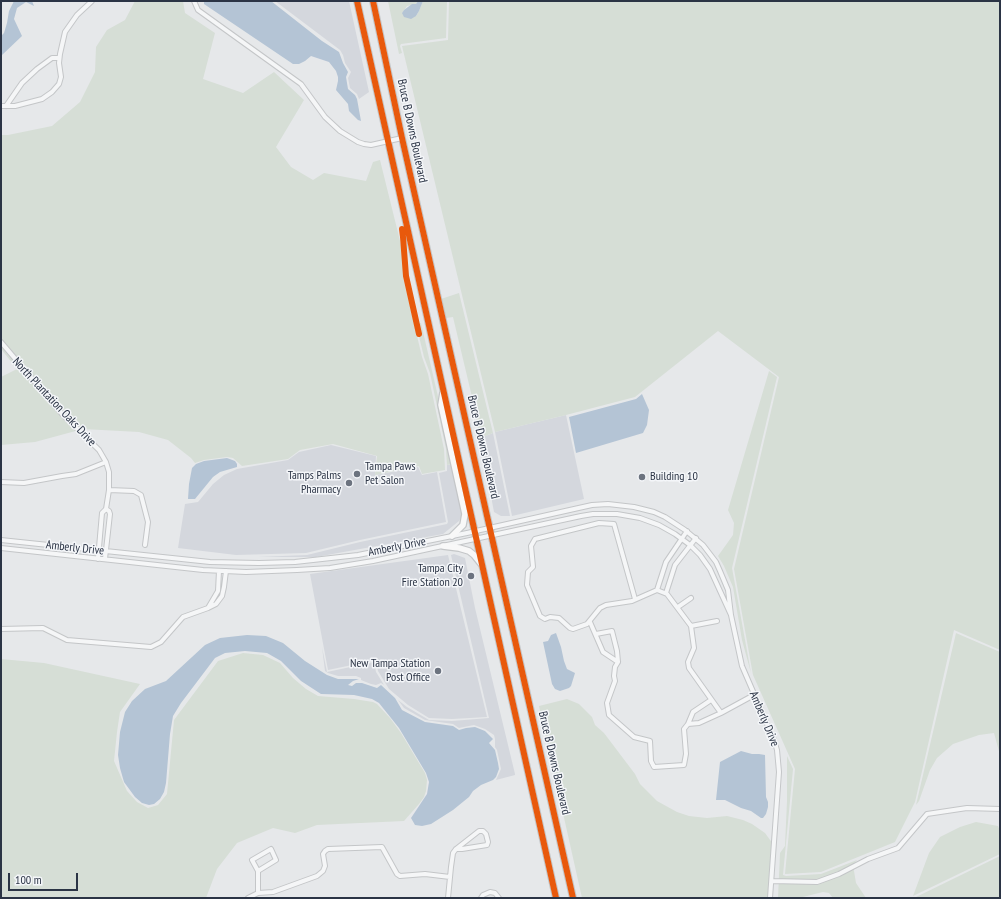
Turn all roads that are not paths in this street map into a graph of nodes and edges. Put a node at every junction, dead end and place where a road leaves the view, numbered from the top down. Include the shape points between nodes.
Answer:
1 (92, 1) edge
2 (194, 1) edge
3 (357, 1) edge
4 (373, 1) edge
5 (59, 58) junction
6 (1, 106) edge
7 (6, 106) junction
8 (402, 138) junction
9 (388, 141) junction
10 (1, 342) edge
11 (3, 348) edge
12 (443, 387) junction
13 (106, 462) junction
14 (1, 482) edge
15 (109, 490) junction
16 (106, 509) junction
17 (490, 527) junction
18 (475, 530) junction
19 (687, 531) junction
20 (492, 535) junction
21 (452, 536) junction
22 (477, 538) junction
23 (696, 538) junction
24 (682, 539) junction
25 (1, 540) edge
26 (145, 545) dead end
27 (443, 546) junction
28 (690, 546) junction
29 (1, 548) edge
30 (98, 551) junction
31 (106, 552) junction
32 (670, 555) junction
33 (98, 559) junction
34 (105, 560) junction
35 (678, 561) junction
36 (224, 563) junction
37 (483, 566) junction
38 (223, 571) junction
39 (657, 590) junction
40 (218, 591) junction
41 (224, 592) junction
42 (666, 593) junction
43 (691, 598) dead end
44 (635, 599) junction
45 (208, 608) junction
46 (678, 608) junction
47 (731, 615) junction
48 (717, 621) dead end
49 (590, 622) junction
50 (691, 626) junction
51 (1, 629) edge
52 (596, 634) junction
53 (618, 662) junction
54 (754, 695) junction
55 (711, 700) junction
56 (721, 713) junction
57 (688, 724) junction
58 (1000, 809) edge
59 (456, 849) junction
60 (258, 871) junction
61 (450, 877) junction
62 (772, 881) junction
63 (258, 893) junction
64 (248, 898) edge
65 (448, 898) edge
66 (481, 898) edge
67 (499, 898) edge
68 (556, 898) edge
69 (573, 898) edge
70 (770, 898) edge

1 - 5 street via 66,32
2 - 9 street via 198,10 301,84 325,117 340,131 364,144
3 - 9 main road, Bruce B Downs Boulevard
4 - 8 main road, Bruce B Downs Boulevard
5 - 7 street via 52,58 37,69 22,83
5 - 7 street via 61,77 52,92 42,99
6 - 7 street
8 - 9 street
8 - 17 main road, Bruce B Downs Boulevard
9 - 12 main road, Bruce B Downs Boulevard
10 - 11 street, North Plantation Oaks Drive
11 - 13 street, North Plantation Oaks Drive via 62,414 99,450
12 - 18 main road, Bruce B Downs Boulevard
12 - 21 main road via 441,405 465,514 463,525
13 - 14 street via 76,474 24,482
13 - 15 street
15 - 16 street
15 - 26 street via 134,491 141,495 148,522
16 - 30 street via 102,513
16 - 31 street via 110,514
17 - 18 street, Amberly Drive
17 - 19 street, Amberly Drive via 583,506 608,504 654,512
17 - 20 main road, Bruce B Downs Boulevard
18 - 21 street, Amberly Drive
18 - 22 main road, Bruce B Downs Boulevard
19 - 23 street, Amberly Drive
19 - 24 street
20 - 22 street, Amberly Drive
20 - 24 street, Amberly Drive via 604,513 640,518 659,525
20 - 69 main road, Bruce B Downs Boulevard
21 - 36 street, Amberly Drive via 327,559
22 - 27 street, Amberly Drive
22 - 37 main road, Bruce B Downs Boulevard
23 - 28 street
23 - 47 street, Amberly Drive via 710,553 722,575 729,594
24 - 28 street, Amberly Drive
24 - 32 street
25 - 30 street, Amberly Drive
27 - 37 main road via 469,551
27 - 38 street, Amberly Drive via 330,568
28 - 35 street
28 - 47 street, Amberly Drive via 710,569
29 - 33 street, Amberly Drive
30 - 31 street, Amberly Drive
30 - 33 street
31 - 34 street
31 - 36 street, Amberly Drive
32 - 35 street
32 - 39 street
33 - 34 street, Amberly Drive
34 - 38 street, Amberly Drive
35 - 42 street via 672,571
36 - 38 street
37 - 68 main road, Bruce B Downs Boulevard
38 - 40 street
38 - 41 street
39 - 42 street
39 - 44 street
40 - 41 street
40 - 45 street
41 - 45 street via 216,604
42 - 46 street
43 - 46 street
44 - 49 street via 600,608
44 - 49 street via 614,524 599,523 535,539 531,546 532,567 528,572 527,585 540,616 545,619 559,618 573,629
45 - 51 street via 183,617 161,642 151,647 67,640 43,628
46 - 50 street
47 - 54 street, Amberly Drive via 742,666
48 - 50 street
49 - 52 street
50 - 55 street via 694,648 688,662 689,668
52 - 53 street via 603,652
52 - 53 street via 612,631
53 - 57 street via 615,666 615,681 607,703 609,716 634,737 650,741 651,761 654,767 684,765 684,729
54 - 56 street
54 - 62 street, Amberly Drive via 774,740 779,762
55 - 56 street
55 - 57 street via 693,712
56 - 57 street via 699,723
58 - 62 street via 968,808 927,814 898,848 868,859 839,874 817,882
59 - 59 street via 479,831 486,834 487,846
59 - 61 street via 453,853
60 - 60 street via 276,860 271,849 252,860
60 - 63 street
61 - 63 street via 425,874 400,876 382,847 328,849 323,854 323,871 317,876 273,892
61 - 65 street
62 - 70 street, Amberly Drive
63 - 64 street
66 - 67 street via 490,892

